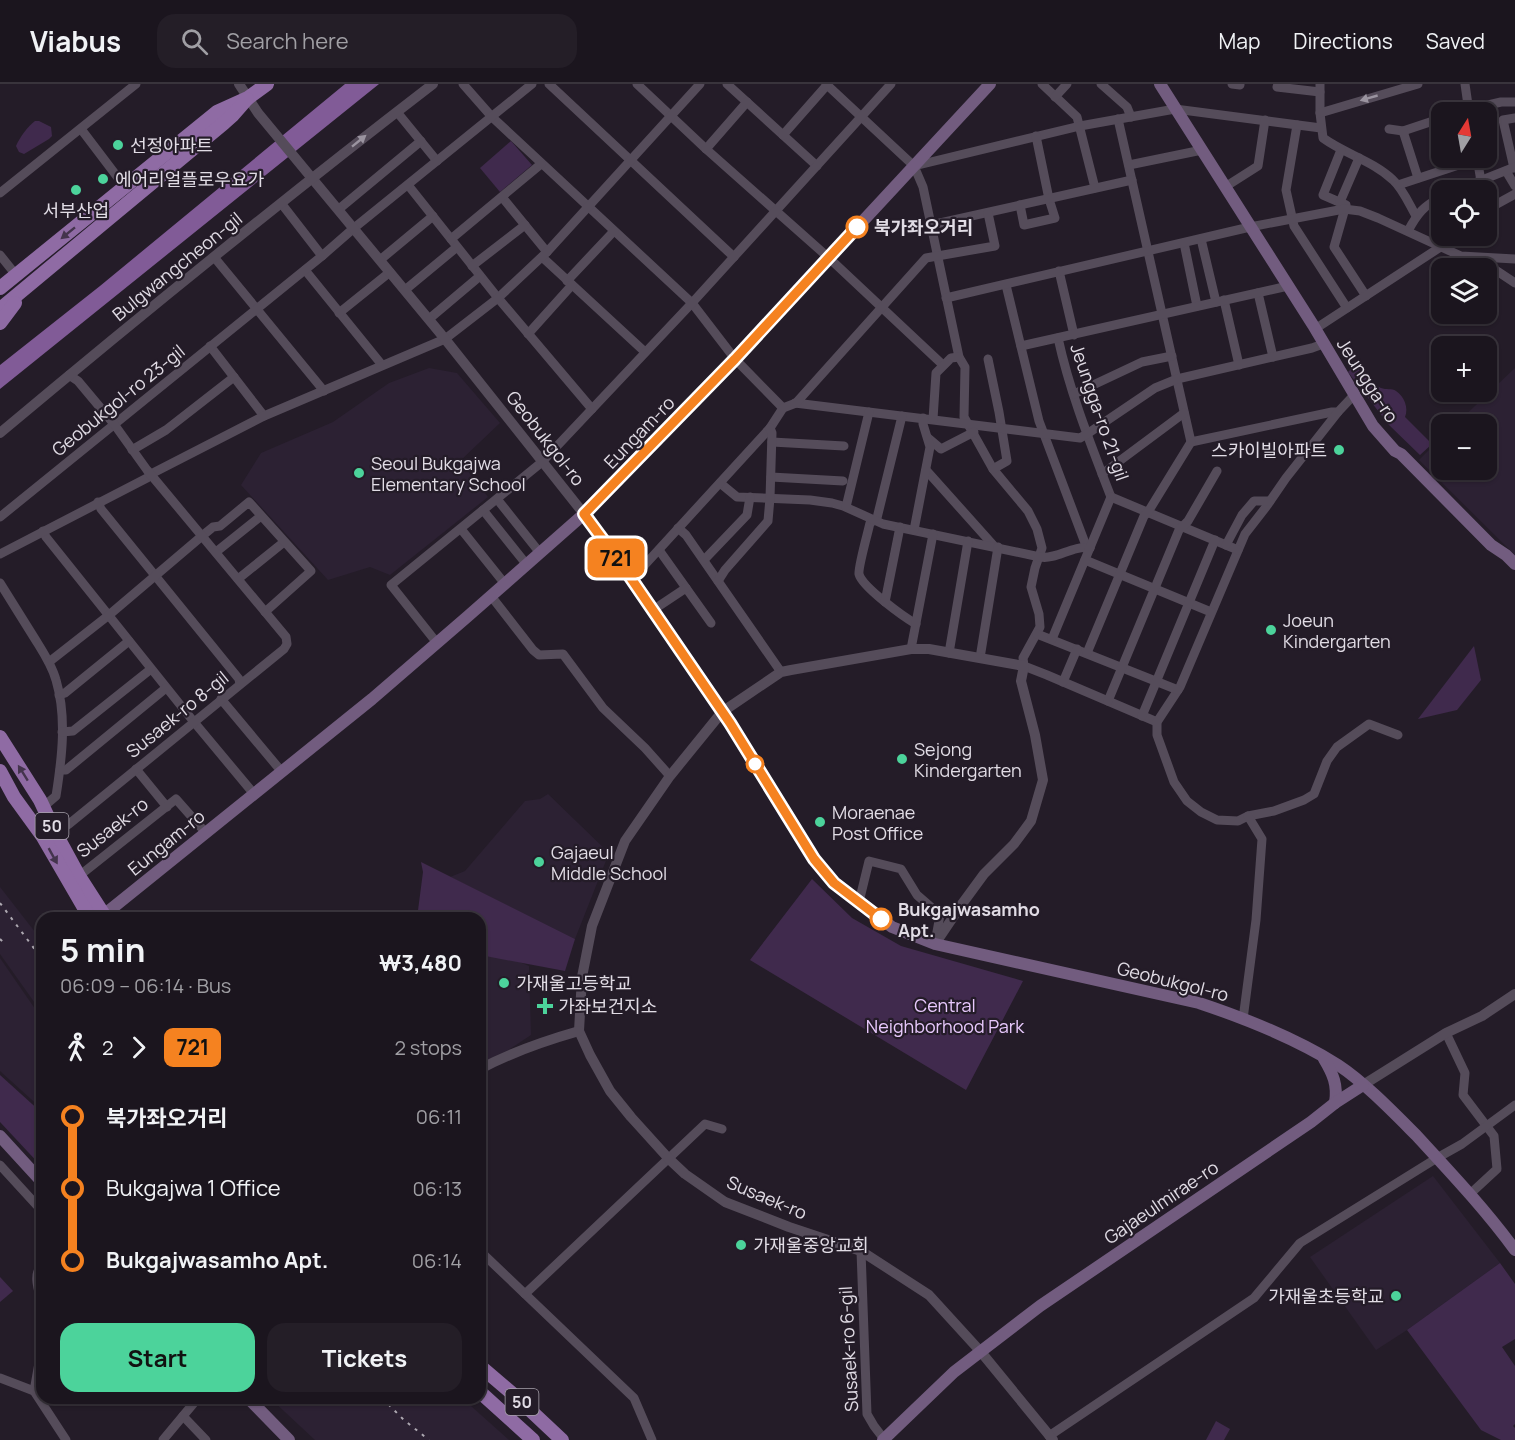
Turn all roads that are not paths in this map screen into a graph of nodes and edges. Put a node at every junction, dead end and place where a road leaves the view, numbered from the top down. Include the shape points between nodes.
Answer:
1 (136, 84) edge
2 (239, 84) edge
3 (267, 84) edge
4 (433, 84) edge
5 (463, 84) edge
6 (532, 84) edge
7 (549, 84) edge
8 (637, 84) edge
9 (700, 84) edge
10 (727, 84) edge
11 (827, 84) edge
12 (891, 84) edge
13 (990, 84) edge
14 (1042, 84) edge
15 (1067, 84) edge
16 (1101, 84) edge
17 (1232, 84) edge
18 (1240, 84) edge
19 (1278, 84) edge
20 (1418, 84) edge
21 (1465, 84) edge
22 (1165, 86) edge
23 (1320, 88) edge
24 (1055, 97) junction
25 (248, 98) junction
26 (747, 102) junction
27 (1468, 102) edge
28 (1515, 102) edge
29 (1497, 103) edge
30 (1175, 109) junction
31 (397, 112) junction
32 (1320, 113) junction
33 (670, 115) junction
34 (492, 117) junction
35 (862, 117) junction
36 (1131, 117) junction
37 (1515, 118) edge
38 (1118, 119) junction
39 (1265, 120) junction
40 (1431, 121) edge
41 (1297, 125) junction
42 (1080, 126) junction
43 (1321, 128) junction
44 (81, 129) junction
45 (1389, 129) dead end
46 (1403, 130) junction
47 (783, 135) junction
48 (1036, 136) junction
49 (421, 141) junction
50 (706, 148) junction
51 (1202, 150) junction
52 (1341, 150) junction
53 (1359, 158) junction
54 (437, 161) junction
55 (630, 161) junction
56 (541, 164) junction
57 (1129, 165) junction
58 (817, 166) junction
59 (914, 166) junction
60 (1448, 168) edge
61 (1512, 168) edge
62 (314, 178) junction
63 (1418, 178) junction
64 (1132, 180) junction
65 (1483, 180) edge
66 (408, 185) junction
67 (1398, 185) junction
68 (1515, 186) edge
69 (125, 187) junction
70 (1225, 187) junction
71 (1095, 188) junction
72 (0, 193) edge
73 (1515, 194) edge
74 (502, 197) junction
75 (1049, 199) junction
76 (1431, 202) edge
77 (281, 203) junction
78 (1497, 204) edge
79 (1020, 205) junction
80 (1342, 206) junction
81 (589, 207) junction
82 (339, 210) junction
83 (776, 211) junction
84 (988, 213) junction
85 (432, 216) junction
86 (1416, 216) junction
87 (1292, 219) junction
88 (525, 225) junction
89 (931, 225) junction
90 (1250, 227) junction
91 (354, 228) junction
92 (614, 231) junction
93 (1408, 231) junction
94 (1431, 238) edge
95 (450, 239) junction
96 (1201, 239) junction
97 (1184, 243) junction
98 (1435, 246) edge
99 (1448, 246) edge
100 (457, 247) junction
101 (1148, 251) junction
102 (0, 255) edge
103 (545, 255) junction
104 (322, 256) junction
105 (214, 257) junction
106 (734, 257) junction
107 (937, 257) junction
108 (829, 258) junction
109 (1487, 258) edge
110 (1497, 258) edge
111 (1515, 259) edge
112 (380, 260) junction
113 (472, 266) junction
114 (305, 270) junction
115 (1059, 271) junction
116 (1497, 271) edge
117 (390, 272) junction
118 (16, 275) junction
119 (480, 276) junction
120 (0, 278) edge
121 (570, 283) junction
122 (1515, 283) edge
123 (1006, 285) junction
124 (1288, 286) junction
125 (26, 287) junction
126 (0, 288) edge
127 (405, 290) junction
128 (1258, 293) junction
129 (1366, 296) junction
130 (498, 298) junction
131 (946, 298) junction
132 (1220, 301) junction
133 (692, 303) junction
134 (1197, 306) junction
135 (256, 308) junction
136 (882, 308) junction
137 (1347, 308) junction
138 (0, 309) edge
139 (339, 313) junction
140 (1162, 314) junction
141 (429, 320) junction
142 (0, 323) edge
143 (1315, 329) junction
144 (528, 334) junction
145 (1074, 335) junction
146 (1058, 338) junction
147 (445, 339) junction
148 (1323, 344) junction
149 (210, 346) junction
150 (1021, 346) junction
151 (645, 352) junction
152 (1172, 356) junction
153 (959, 357) junction
154 (1273, 357) junction
155 (735, 359) junction
156 (988, 359) dead end
157 (382, 365) junction
158 (943, 365) junction
159 (1239, 365) junction
160 (69, 375) junction
161 (234, 377) junction
162 (1177, 379) junction
163 (324, 391) junction
164 (1074, 394) junction
165 (1353, 395) junction
166 (795, 403) junction
167 (783, 408) junction
168 (592, 409) junction
169 (869, 412) junction
170 (1338, 412) junction
171 (1184, 413) junction
172 (264, 416) junction
173 (902, 416) junction
174 (928, 419) junction
175 (114, 424) junction
176 (1001, 427) junction
177 (770, 428) junction
178 (971, 428) junction
179 (0, 433) edge
180 (1044, 433) junction
181 (1087, 434) junction
182 (927, 436) junction
183 (772, 442) junction
184 (1191, 442) junction
185 (844, 446) dead end
186 (132, 450) junction
187 (542, 462) junction
188 (993, 469) junction
189 (926, 470) junction
190 (1217, 471) dead end
191 (151, 474) junction
192 (1102, 474) junction
193 (771, 477) junction
194 (843, 482) dead end
195 (720, 483) junction
196 (750, 497) junction
197 (1111, 497) junction
198 (770, 498) junction
199 (497, 499) junction
200 (1270, 501) junction
201 (98, 502) junction
202 (846, 507) junction
203 (483, 510) junction
204 (1148, 512) junction
205 (584, 514) junction
206 (261, 516) junction
207 (0, 517) edge
208 (874, 520) junction
209 (900, 527) junction
210 (1183, 527) junction
211 (678, 528) junction
212 (460, 529) junction
213 (914, 530) junction
214 (43, 531) junction
215 (933, 534) junction
216 (202, 536) junction
217 (1215, 540) junction
218 (968, 541) junction
219 (284, 542) junction
220 (1226, 545) junction
221 (996, 547) junction
222 (1090, 548) junction
223 (659, 550) junction
224 (1238, 550) junction
225 (216, 552) junction
226 (540, 553) junction
227 (0, 554) edge
228 (1040, 557) junction
229 (1085, 560) junction
230 (704, 561) junction
231 (1515, 564) edge
232 (527, 565) junction
233 (641, 569) dead end
234 (1120, 574) junction
235 (154, 575) junction
236 (238, 579) junction
237 (718, 581) junction
238 (0, 583) edge
239 (505, 584) junction
240 (686, 588) junction
241 (1154, 589) junction
242 (491, 596) junction
243 (885, 602) junction
244 (1189, 603) junction
245 (653, 610) junction
246 (265, 612) junction
247 (1211, 612) junction
248 (109, 615) junction
249 (711, 623) dead end
250 (916, 624) junction
251 (1037, 634) junction
252 (1052, 639) junction
253 (129, 640) junction
254 (437, 643) junction
255 (911, 649) junction
256 (1077, 649) junction
257 (949, 653) junction
258 (1087, 653) junction
259 (980, 658) junction
260 (49, 662) junction
261 (1024, 666) junction
262 (1122, 668) junction
263 (151, 669) junction
264 (781, 672) junction
265 (1063, 682) junction
266 (1156, 682) junction
267 (240, 684) junction
268 (166, 688) junction
269 (1178, 690) junction
270 (59, 694) junction
271 (221, 699) junction
272 (1108, 701) junction
273 (722, 712) junction
274 (1142, 716) junction
275 (194, 722) junction
276 (1157, 723) junction
277 (62, 732) junction
278 (1398, 735) dead end
279 (0, 736) edge
280 (136, 769) junction
281 (60, 770) junction
282 (0, 771) edge
283 (282, 772) junction
284 (670, 776) junction
285 (254, 794) junction
286 (43, 807) junction
287 (167, 807) junction
288 (1248, 816) junction
289 (55, 832) junction
290 (206, 833) junction
291 (79, 876) junction
292 (859, 902) junction
293 (87, 912) edge
294 (101, 912) edge
295 (110, 912) edge
296 (934, 944) junction
297 (1515, 994) edge
298 (1243, 1019) junction
299 (579, 1031) junction
300 (1446, 1033) junction
301 (1321, 1055) junction
302 (486, 1066) edge
303 (1363, 1085) junction
304 (1335, 1103) junction
305 (1515, 1105) edge
306 (1487, 1125) junction
307 (722, 1129) dead end
308 (0, 1136) edge
309 (14, 1152) junction
310 (1437, 1158) junction
311 (669, 1159) junction
312 (0, 1164) edge
313 (36, 1176) edge
314 (1470, 1194) junction
315 (36, 1204) edge
316 (1515, 1249) edge
317 (861, 1251) junction
318 (486, 1257) edge
319 (525, 1294) junction
320 (981, 1352) junction
321 (486, 1371) edge
322 (0, 1378) edge
323 (36, 1380) edge
324 (34, 1391) junction
325 (36, 1394) edge
326 (486, 1397) edge
327 (42, 1404) edge
328 (193, 1404) edge
329 (254, 1404) edge
330 (183, 1416) junction
331 (1051, 1438) edge
332 (884, 1439) edge
333 (66, 1440) edge
334 (163, 1440) edge
335 (206, 1440) edge
336 (290, 1440) edge
337 (533, 1440) edge
338 (562, 1440) edge
339 (652, 1440) edge

1 - 44 street
2 - 25 street
3 - 25 main road
4 - 31 street, Bulgwangcheon-gil
5 - 34 street
6 - 34 street, Geobukgol-ro 23-gil
7 - 55 street
8 - 33 street
9 - 33 street
10 - 26 street
11 - 35 street
11 - 47 street
12 - 35 street
13 - 59 main road, Eungam-ro
14 - 24 street
15 - 24 street
16 - 36 street via 1127,107
17 - 18 street
19 - 23 street via 1277,87
20 -> 32 street
21 - 27 street
22 - 30 main road, Jeungga-ro
23 - 32 street
24 - 42 street via 1077,117
25 - 62 street, Geobukgol-ro
25 - 69 main road via 217,112
25 - 125 main road via 233,116
26 - 47 street
26 - 50 street
28 - 29 street
30 - 36 street
30 - 39 street
30 - 51 main road, Jeungga-ro
31 - 49 street
62 -> 31 street, Bulgwangcheon-gil
32 - 43 street
33 - 50 street
33 - 55 street
34 - 54 street, Geobukgol-ro 23-gil
34 - 56 street
35 - 58 street
35 - 59 street
36 - 38 street
37 - 61 street via 1503,120
38 - 42 street
38 - 57 street
39 - 41 street
39 - 70 street via 1258,166
40 - 46 street
41 - 43 street
41 - 87 street via 1286,190
42 - 48 street
42 - 71 street
43 - 52 street via 1323,138
44 - 69 street
44 - 72 street
45 - 46 street
46 - 63 street
47 - 58 street
48 - 59 street
48 - 75 street
49 - 54 street
49 - 82 street
50 - 83 street
51 - 57 street
51 - 70 main road, Jeungga-ro
52 - 53 street
52 - 80 street via 1323,195
53 - 67 street
53 - 80 street
54 - 66 street, Geobukgol-ro 23-gil
55 - 81 street
55 - 106 street
56 - 74 street
56 - 81 street
57 - 64 street
58 - 83 street
59 - 89 street
59 - 108 main road, Eungam-ro
60 - 63 street
61 - 65 street
61 - 68 street
62 - 77 street, Bulgwangcheon-gil
62 - 82 street, Geobukgol-ro
63 - 67 street
64 - 71 street
64 - 101 street
66 - 85 street
66 - 91 street, Geobukgol-ro 23-gil
67 - 86 street
69 -> 118 main road
70 - 90 main road, Jeungga-ro
71 - 75 street
73 - 78 street
74 - 88 street
74 - 95 street
75 - 79 street
75 - 79 street via 1055,218 1024,225
76 - 86 street
77 - 104 street
77 - 105 street, Bulgwangcheon-gil
79 - 84 street
80 - 87 street
80 - 93 street
80 - 129 street via 1334,247
81 - 92 street
81 - 103 street
82 - 91 street, Geobukgol-ro
83 - 106 street
83 - 108 street
84 - 89 street
84 - 107 street via 995,246
85 - 95 street
85 - 112 street
86 - 93 street
87 - 90 street
87 - 137 street
88 - 103 street
88 - 113 street
89 - 107 street
90 - 96 street
90 - 124 main road, Jeungga-ro
91 - 104 street, Geobukgol-ro 23-gil
91 - 112 street, Geobukgol-ro
92 - 121 street
92 - 133 street
93 - 94 street
95 - 100 street
96 - 97 street
96 - 132 street
97 - 101 street
97 - 134 street
98 - 129 street
99 - 109 street via 1461,256
100 - 113 street
100 - 127 street
101 - 115 street
101 - 140 street
102 - 118 street
103 - 121 street
103 - 130 street
104 - 114 street, Geobukgol-ro 23-gil
105 - 135 street
105 - 160 street, Bulgwangcheon-gil
106 - 133 street
107 - 131 street
107 - 136 street via 926,258
108 - 136 street
108 - 155 main road, Eungam-ro
110 - 111 street
112 - 117 street, Geobukgol-ro
113 - 119 street
114 - 135 street, Geobukgol-ro 23-gil
114 - 139 street
115 - 123 street
115 - 145 street
116 - 122 street
117 - 127 street, Geobukgol-ro
117 - 139 street
118 - 120 main road
118 - 126 main road
119 - 130 street
119 - 141 street
121 - 144 street
121 - 151 street
123 - 131 street
123 - 150 street
124 - 128 street, Jeungga-ro 21-gil
124 - 143 main road, Jeungga-ro
125 - 138 main road
125 - 142 main road
127 - 141 street, Geobukgol-ro
128 - 132 street, Jeungga-ro 21-gil
128 - 154 street
129 - 137 street
130 - 144 street
130 - 147 street
131 - 153 street
132 - 134 street, Jeungga-ro 21-gil
132 - 159 street
133 - 151 street
133 - 155 street
134 - 140 street, Jeungga-ro 21-gil
135 - 149 street, Geobukgol-ro 23-gil
135 - 163 street
136 - 158 street
136 - 166 street
137 - 143 street
139 - 157 street
140 - 145 street, Jeungga-ro 21-gil
140 - 152 street
141 - 147 street, Geobukgol-ro
143 - 148 main road, Jeungga-ro
144 - 168 street
145 - 146 street, Jeungga-ro 21-gil
146 - 150 street, Jeungga-ro 21-gil
146 - 164 street, Jeungga-ro 21-gil
147 - 157 street
147 - 187 street, Geobukgol-ro
148 - 154 street
148 - 165 main road, Jeungga-ro
149 - 161 street
149 - 175 street, Geobukgol-ro 23-gil
150 - 180 street
151 - 168 street
152 - 162 street
152 - 164 street via 1142,362
153 - 158 street
153 - 178 street via 965,367 964,417
154 - 159 street
155 - 167 street
155 - 205 main road, Eungam-ro
156 - 176 street
157 - 163 street
158 - 174 street via 936,373
159 - 162 street
160 - 175 street, Susaek-ro 8-gil
160 - 179 street, Bulgwangcheon-gil
161 - 172 street
161 - 186 street via 166,430
162 - 171 street
162 - 181 street via 1155,388
163 - 172 street
164 - 181 street, Jeungga-ro 21-gil
165 - 170 street
165 - 231 main road, Jeungga-ro via 1395,451
166 - 167 street
166 - 169 street
167 - 177 street
168 - 187 street
169 - 173 street
169 - 202 street
170 - 184 street
170 - 200 street
171 - 184 street
171 - 192 street
172 - 191 street
173 - 174 street
173 - 208 street
174 - 178 street
174 - 182 street via 923,424
175 - 186 street, Susaek-ro 8-gil
175 - 207 street, Geobukgol-ro 23-gil
176 - 178 street
176 - 180 street
176 - 188 street via 1007,461
177 - 183 street
177 - 195 street
178 - 182 street via 941,449
178 - 188 street
180 - 181 street via 1080,438
180 - 222 street via 1084,543
181 - 192 street, Jeungga-ro 21-gil
182 - 189 street via 930,447
183 - 185 street
183 - 193 street
184 - 204 street
186 - 191 street, Susaek-ro 8-gil
187 - 199 street
187 - 205 street, Geobukgol-ro
188 - 228 street via 1028,512 1037,529
189 - 213 street
189 - 221 street
190 - 210 street
191 - 201 street
191 - 216 street, Susaek-ro 8-gil
192 - 197 street, Jeungga-ro 21-gil
193 - 194 street
193 - 198 street
195 - 196 street via 737,497
195 - 211 street
196 - 198 street
196 - 230 street via 747,515
197 - 204 street
197 - 222 street
198 - 202 street via 815,500
198 - 237 street via 768,521
199 - 203 street
199 - 226 street
200 - 220 street via 1254,501
200 - 224 street
201 - 214 street
201 - 235 street
202 - 208 street
203 - 212 street
203 - 232 street
204 - 210 street
204 - 234 street
205 - 226 main road, Eungam-ro
205 - 245 main road, Geobukgol-ro
206 - 216 street via 249,502
206 - 219 street
206 - 225 street
208 - 209 street
208 - 243 street via 870,523 859,574
209 - 213 street
209 - 243 street
210 - 217 street
210 - 241 street
211 - 223 street
211 - 230 street
212 - 239 street
212 - 254 street via 391,585
213 - 215 street
214 - 227 street
214 - 248 street
215 - 218 street
215 - 250 street
216 - 225 street, Susaek-ro 8-gil
216 - 235 street
217 - 220 street
217 - 244 street
218 - 221 street
218 - 257 street
219 - 236 street
219 - 246 street via 311,571
220 - 224 street
221 - 228 street
221 - 259 street
222 - 228 street
222 - 229 street
223 - 233 street
223 - 240 street
224 - 247 street
225 - 236 street, Susaek-ro 8-gil
226 - 232 main road, Eungam-ro
228 - 251 street via 1031,587 1039,614
229 - 234 street
229 - 252 street
230 - 237 street
232 - 239 main road, Eungam-ro
234 - 241 street
234 - 258 street
235 - 248 street
235 - 267 street
236 - 246 street, Susaek-ro 8-gil
237 - 264 street
238 - 260 street
239 - 242 main road, Eungam-ro
240 - 245 street
240 - 249 street
241 - 244 street
241 - 262 street
242 - 254 main road, Eungam-ro
242 - 284 street via 539,655 563,654 603,708
243 - 250 street
244 - 247 street
244 - 266 street
245 - 273 main road, Geobukgol-ro
246 - 267 street, Susaek-ro 8-gil via 286,637 287,644
247 - 269 street
248 - 253 street
248 - 260 street
250 - 255 street
251 - 252 street
251 - 261 street via 1023,657
252 - 256 street
253 - 263 street
253 - 270 street
254 - 283 main road, Eungam-ro
255 - 257 street
255 - 264 street
256 - 258 street
256 - 265 street
257 - 259 street
258 - 262 street
259 - 261 street
260 - 270 street
261 - 265 street
261 - 296 street via 1021,681 1043,780 1031,821 984,874
262 - 266 street
262 - 272 street
263 - 268 street
263 - 277 street via 73,731
264 - 273 street, Susaek-ro
265 - 272 street
266 - 269 street
266 - 274 street
267 - 271 street, Susaek-ro 8-gil
268 - 275 street
268 - 281 street via 66,770
269 - 276 street
270 - 277 street
271 - 275 street, Susaek-ro 8-gil
271 - 283 street
272 - 274 street
273 - 284 street, Susaek-ro
273 - 292 main road, Geobukgol-ro via 814,859 834,883
274 - 276 street
275 - 280 street, Susaek-ro 8-gil
275 - 285 street
276 - 288 street via 1157,735 1174,782 1187,801 1217,820
277 - 281 street
278 - 288 street via 1369,724 1337,747 1314,794 1274,811
286 -> 279 main road, Susaek-ro / 50
280 - 287 street, Susaek-ro
280 - 289 street, Susaek-ro 8-gil
281 - 286 street via 56,796
282 -> 293 main road, Susaek-ro / 50
283 - 285 main road, Eungam-ro
284 - 299 street, Susaek-ro via 625,841 592,926 582,977
285 - 290 main road, Eungam-ro
286 - 289 main road, Susaek-ro / 50
287 - 290 street, Susaek-ro via 176,799
287 - 291 street, Susaek-ro
288 - 298 street via 1262,839
289 - 291 main road, Susaek-ro / 50
290 - 295 main road, Eungam-ro
291 - 294 main road, Susaek-ro / 50
292 - 296 main road, Geobukgol-ro via 892,927
292 - 296 street via 869,861 901,868 917,895 940,915
296 - 298 main road, Geobukgol-ro via 1199,1003
297 - 300 street via 1482,1017
298 - 301 main road, Geobukgol-ro
299 - 302 street
299 - 311 street, Susaek-ro via 610,1091
300 - 303 street
300 - 306 street via 1465,1073 1463,1095
301 - 303 main road, Geobukgol-ro
301 - 304 main road via 1334,1076
303 - 304 main road, Gajaeulmirae-ro
303 - 310 main road, Geobukgol-ro
304 - 320 main road, Gajaeulmirae-ro via 1040,1306
305 - 306 street
306 - 310 street
306 - 314 street via 1494,1136 1497,1169
307 - 311 street via 705,1124
308 - 309 main road
309 - 312 street
309 - 313 main road
310 - 314 main road, Geobukgol-ro
310 - 331 street via 1300,1243 1254,1298
311 - 317 street, Susaek-ro via 725,1202
311 - 319 street
312 - 315 street
314 - 316 main road, Geobukgol-ro
317 - 320 street, Susaek-ro via 929,1294
317 - 332 street, Susaek-ro 6-gil via 867,1414
318 - 319 street
319 - 339 street via 634,1398
320 - 331 street
320 - 332 main road, Gajaeulmirae-ro via 954,1372
321 - 338 main road, 50
322 - 324 street
323 - 324 street
324 - 325 street
326 - 337 main road, 50
327 - 333 street
328 - 330 street
329 - 336 main road
330 - 334 street
330 - 335 street

